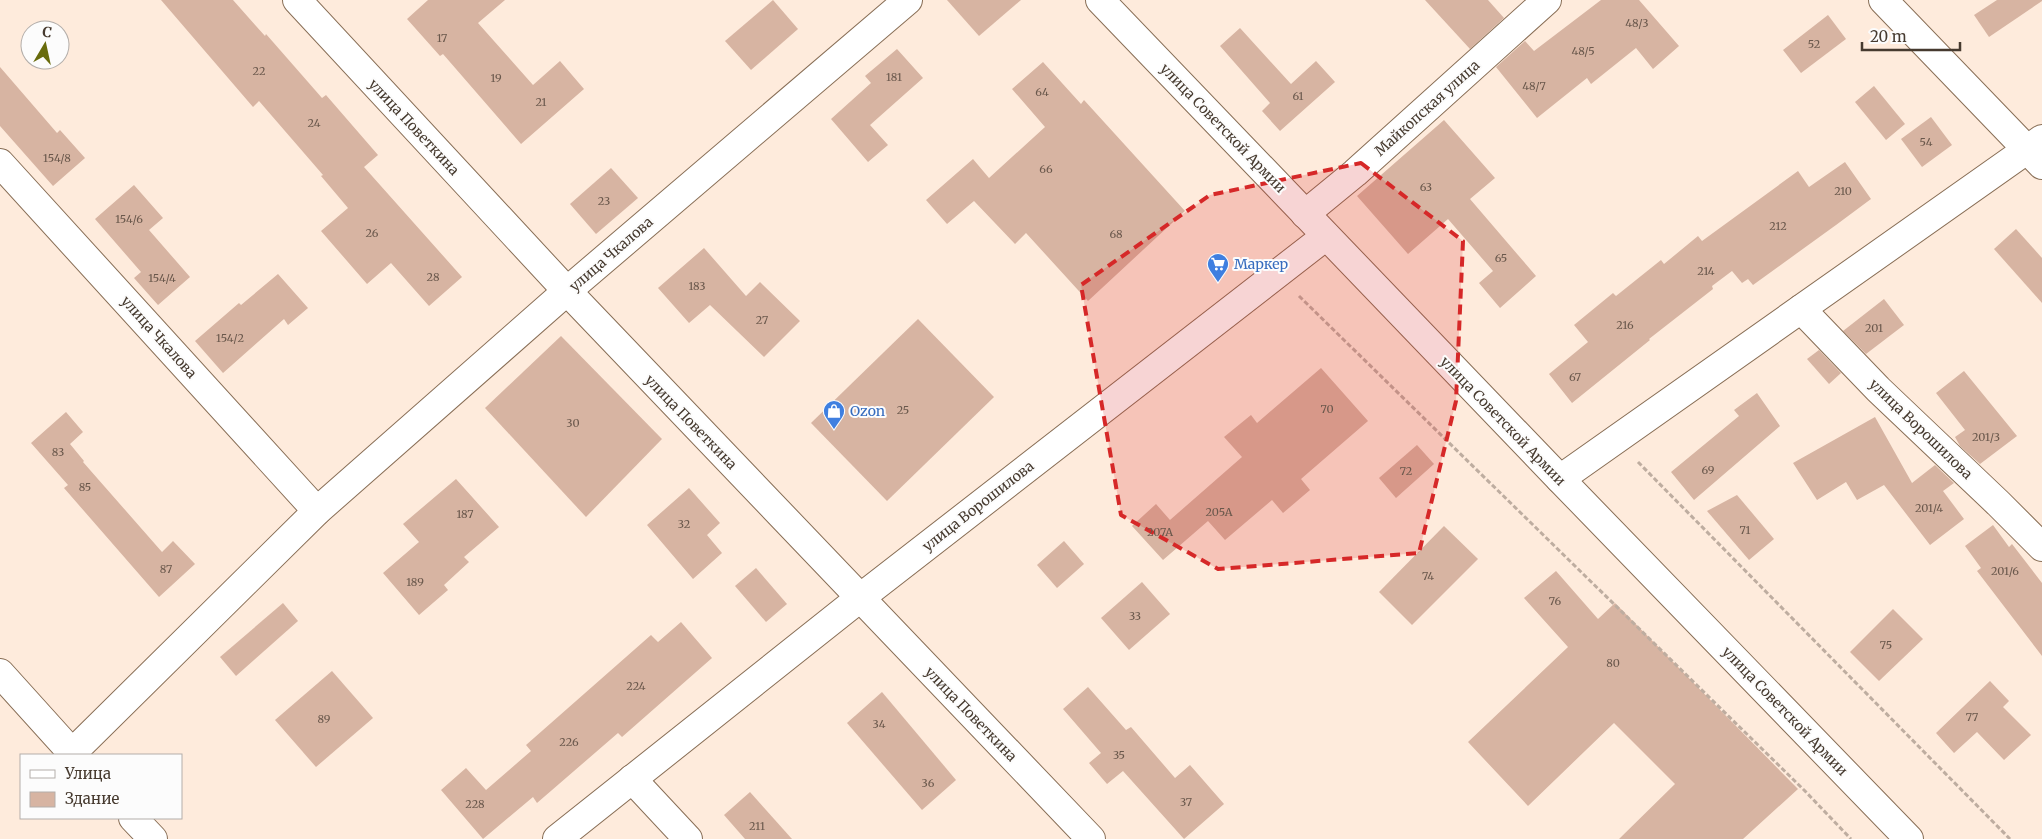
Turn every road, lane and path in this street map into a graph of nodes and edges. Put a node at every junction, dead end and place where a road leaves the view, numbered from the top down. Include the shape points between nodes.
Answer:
1 (297, 0) edge
2 (908, 0) edge
3 (1100, 0) edge
4 (1547, 0) edge
5 (1883, 0) edge
6 (2037, 151) edge
7 (0, 163) edge
8 (1305, 214) junction
9 (1326, 236) junction
10 (1277, 274) junction
11 (567, 291) junction
12 (1801, 309) junction
13 (1616, 439) junction
14 (1560, 480) junction
15 (317, 511) junction
16 (2042, 547) edge
17 (860, 598) junction
18 (0, 673) edge
19 (73, 754) edge
20 (632, 779) junction
21 (134, 819) edge
22 (153, 839) edge
23 (557, 839) edge
24 (688, 839) edge
25 (1091, 839) edge
26 (1851, 839) edge
27 (1909, 839) edge
28 (2010, 839) edge

1 - 11 street, улица Поветкина
2 - 11 street, улица Чкалова
3 - 8 street, улица Советской Армии
4 - 8 street, Майкопская улица
5 - 6 street
6 - 12 street
7 - 15 street, улица Чкалова
8 - 9 street, улица Советской Армии
9 - 10 street, улица Ворошилова
9 - 14 street, улица Советской Армии
10 - 17 street, улица Ворошилова
10 - 26 path
11 - 15 street, улица Чкалова
11 - 17 street, улица Поветкина
12 - 13 street
12 - 16 street, улица Ворошилова via 1878,390
13 - 14 street
13 - 28 path
14 - 27 street, улица Советской Армии
15 - 19 street, улица Чкалова
17 - 20 street, улица Ворошилова
17 - 25 street, улица Поветкина
18 - 19 street
20 - 23 street, улица Ворошилова
20 - 24 street
21 - 22 street

